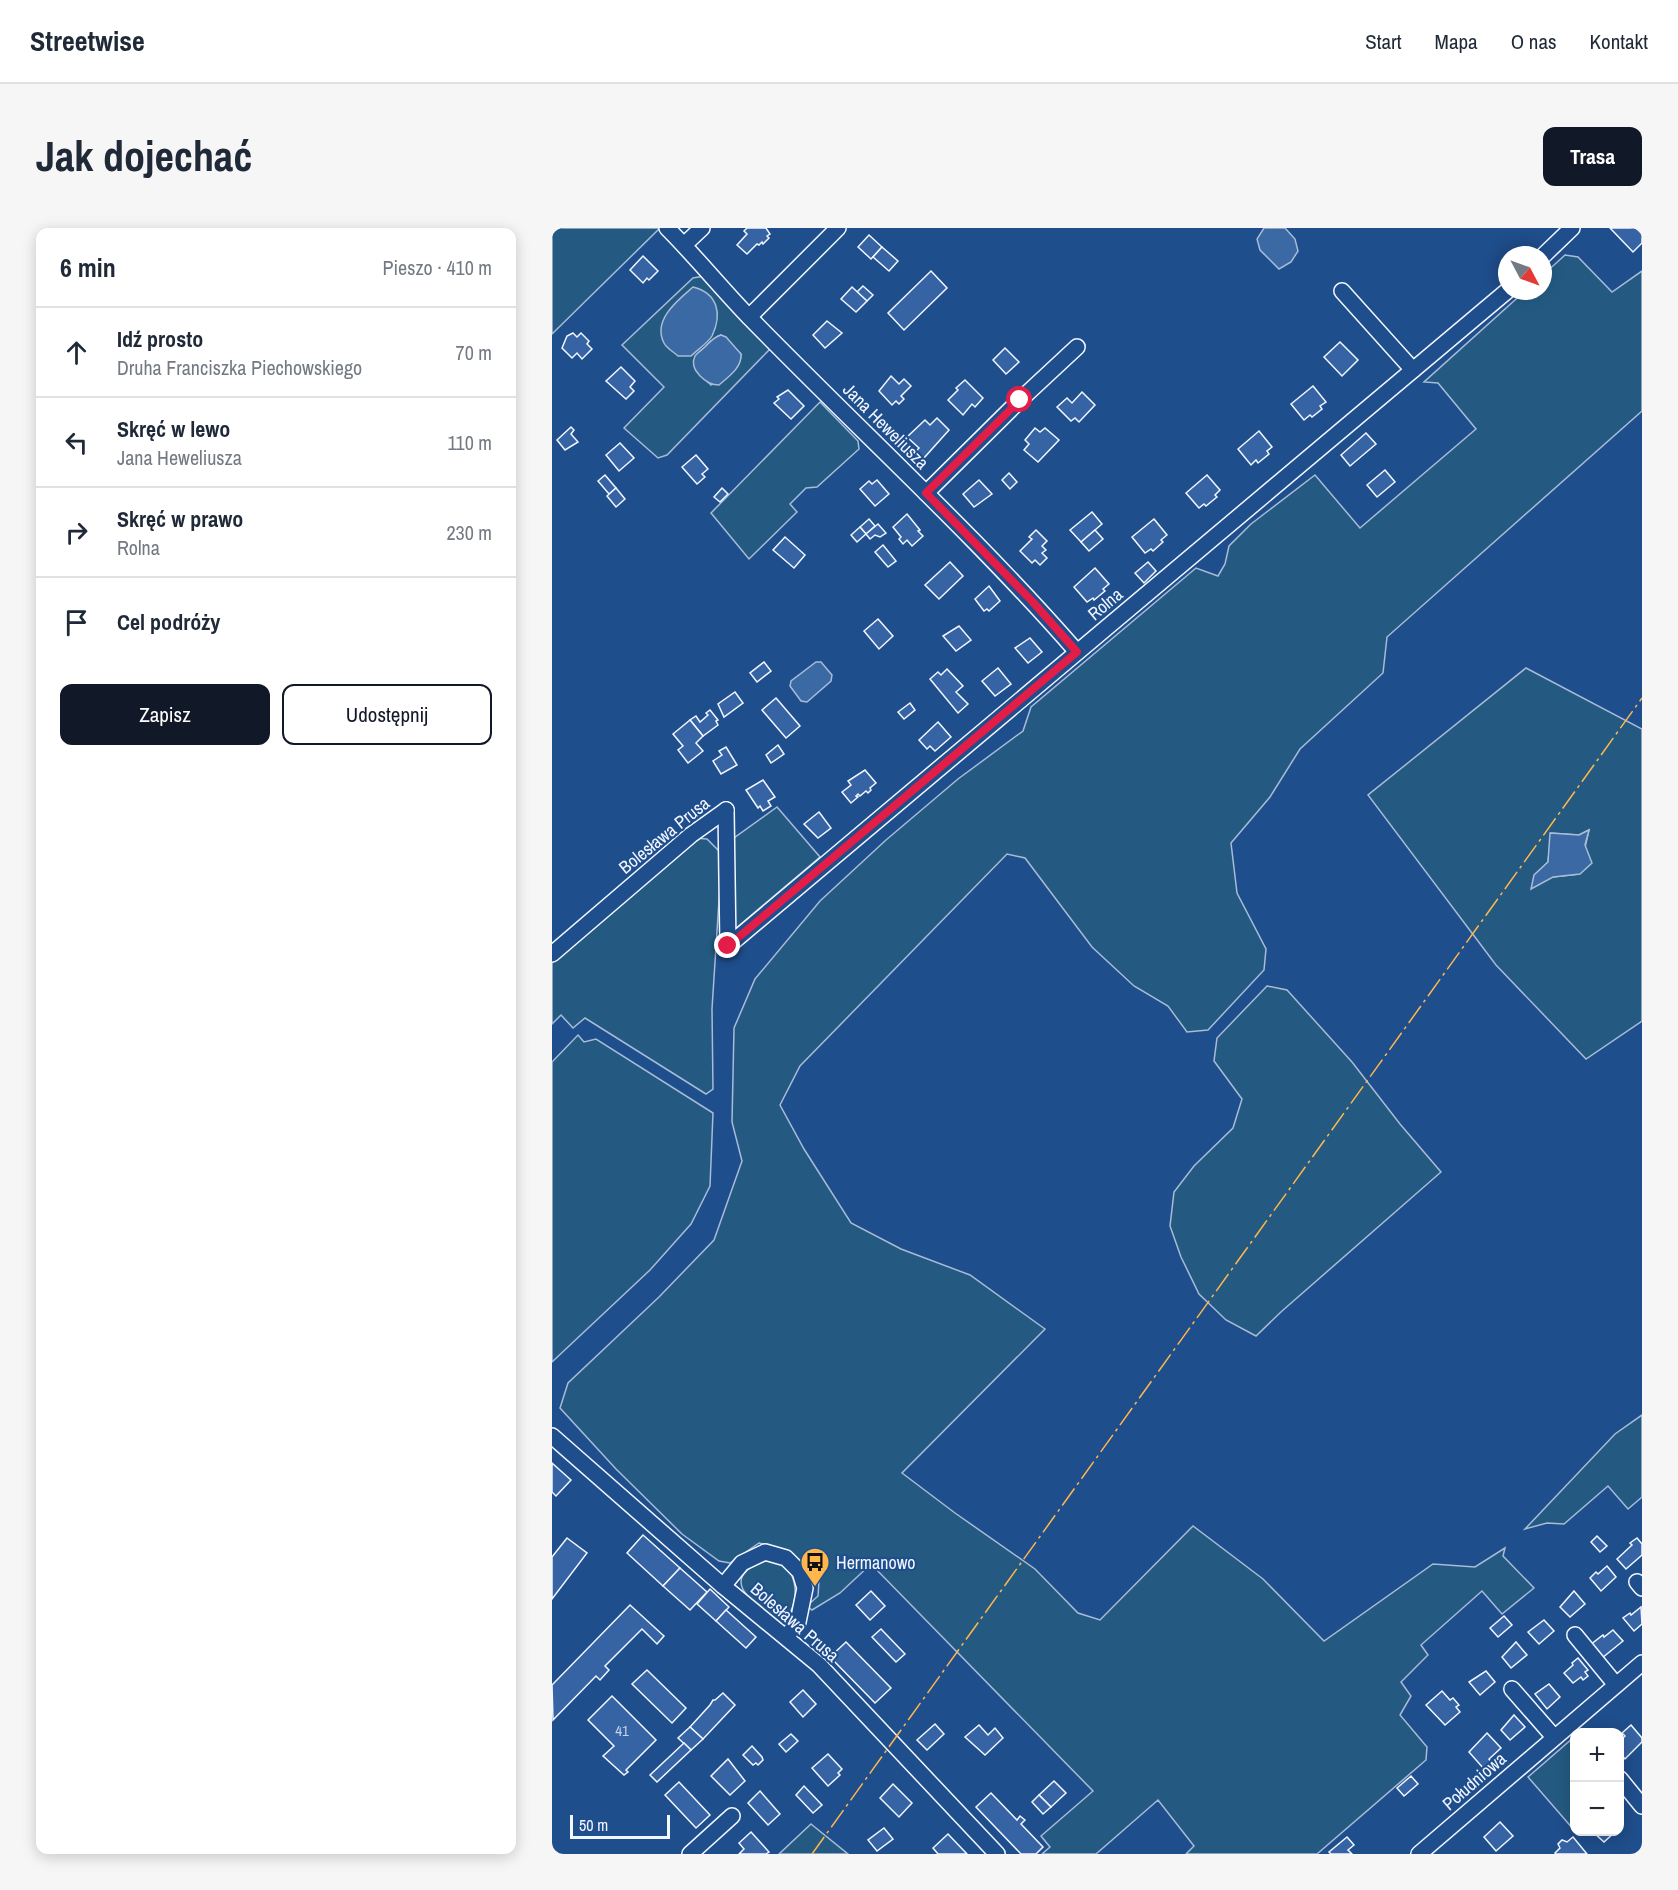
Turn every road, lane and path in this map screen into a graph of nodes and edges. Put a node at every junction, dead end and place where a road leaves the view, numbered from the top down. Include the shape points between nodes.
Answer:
1 (667, 228) edge
2 (702, 228) edge
3 (838, 228) edge
4 (1572, 228) edge
5 (684, 245) junction
6 (1552, 247) edge
7 (1342, 291) dead end
8 (1498, 299) edge
9 (749, 317) junction
10 (1077, 346) dead end
11 (1413, 370) junction
12 (926, 493) junction
13 (1077, 652) junction
14 (728, 946) joint
15 (552, 954) edge
16 (552, 1436) edge
17 (723, 1586) junction
18 (1575, 1635) dead end
19 (786, 1637) junction
20 (1642, 1663) edge
21 (1616, 1685) junction
22 (1512, 1689) dead end
23 (1576, 1727) edge
24 (1554, 1737) junction
25 (1622, 1782) edge
26 (1642, 1806) edge
27 (732, 1816) dead end
28 (690, 1854) edge
29 (997, 1854) edge
30 (1419, 1854) edge

1 - 5 street, Jana Heweliusza
2 - 5 street
3 - 9 street
4 - 6 street
5 - 9 street, Jana Heweliusza
7 - 11 street
8 - 11 street, Rolna
9 - 12 street, Jana Heweliusza
10 - 12 street
11 - 13 street, Rolna
12 - 13 street, Jana Heweliusza
13 - 14 street, Rolna
14 - 15 street, Bolesława Prusa via 726,810
16 - 17 street, Bolesława Prusa
17 - 19 street, Bolesława Prusa
17 - 19 street via 749,1559 765,1552 786,1558 800,1572 805,1588 798,1622
18 - 21 street
19 - 29 street, Bolesława Prusa via 819,1665
20 - 21 street, Południowa
21 - 23 street, Południowa
22 - 24 street
23 - 24 street, Południowa
24 - 30 street, Południowa
25 - 26 street
27 - 28 street

